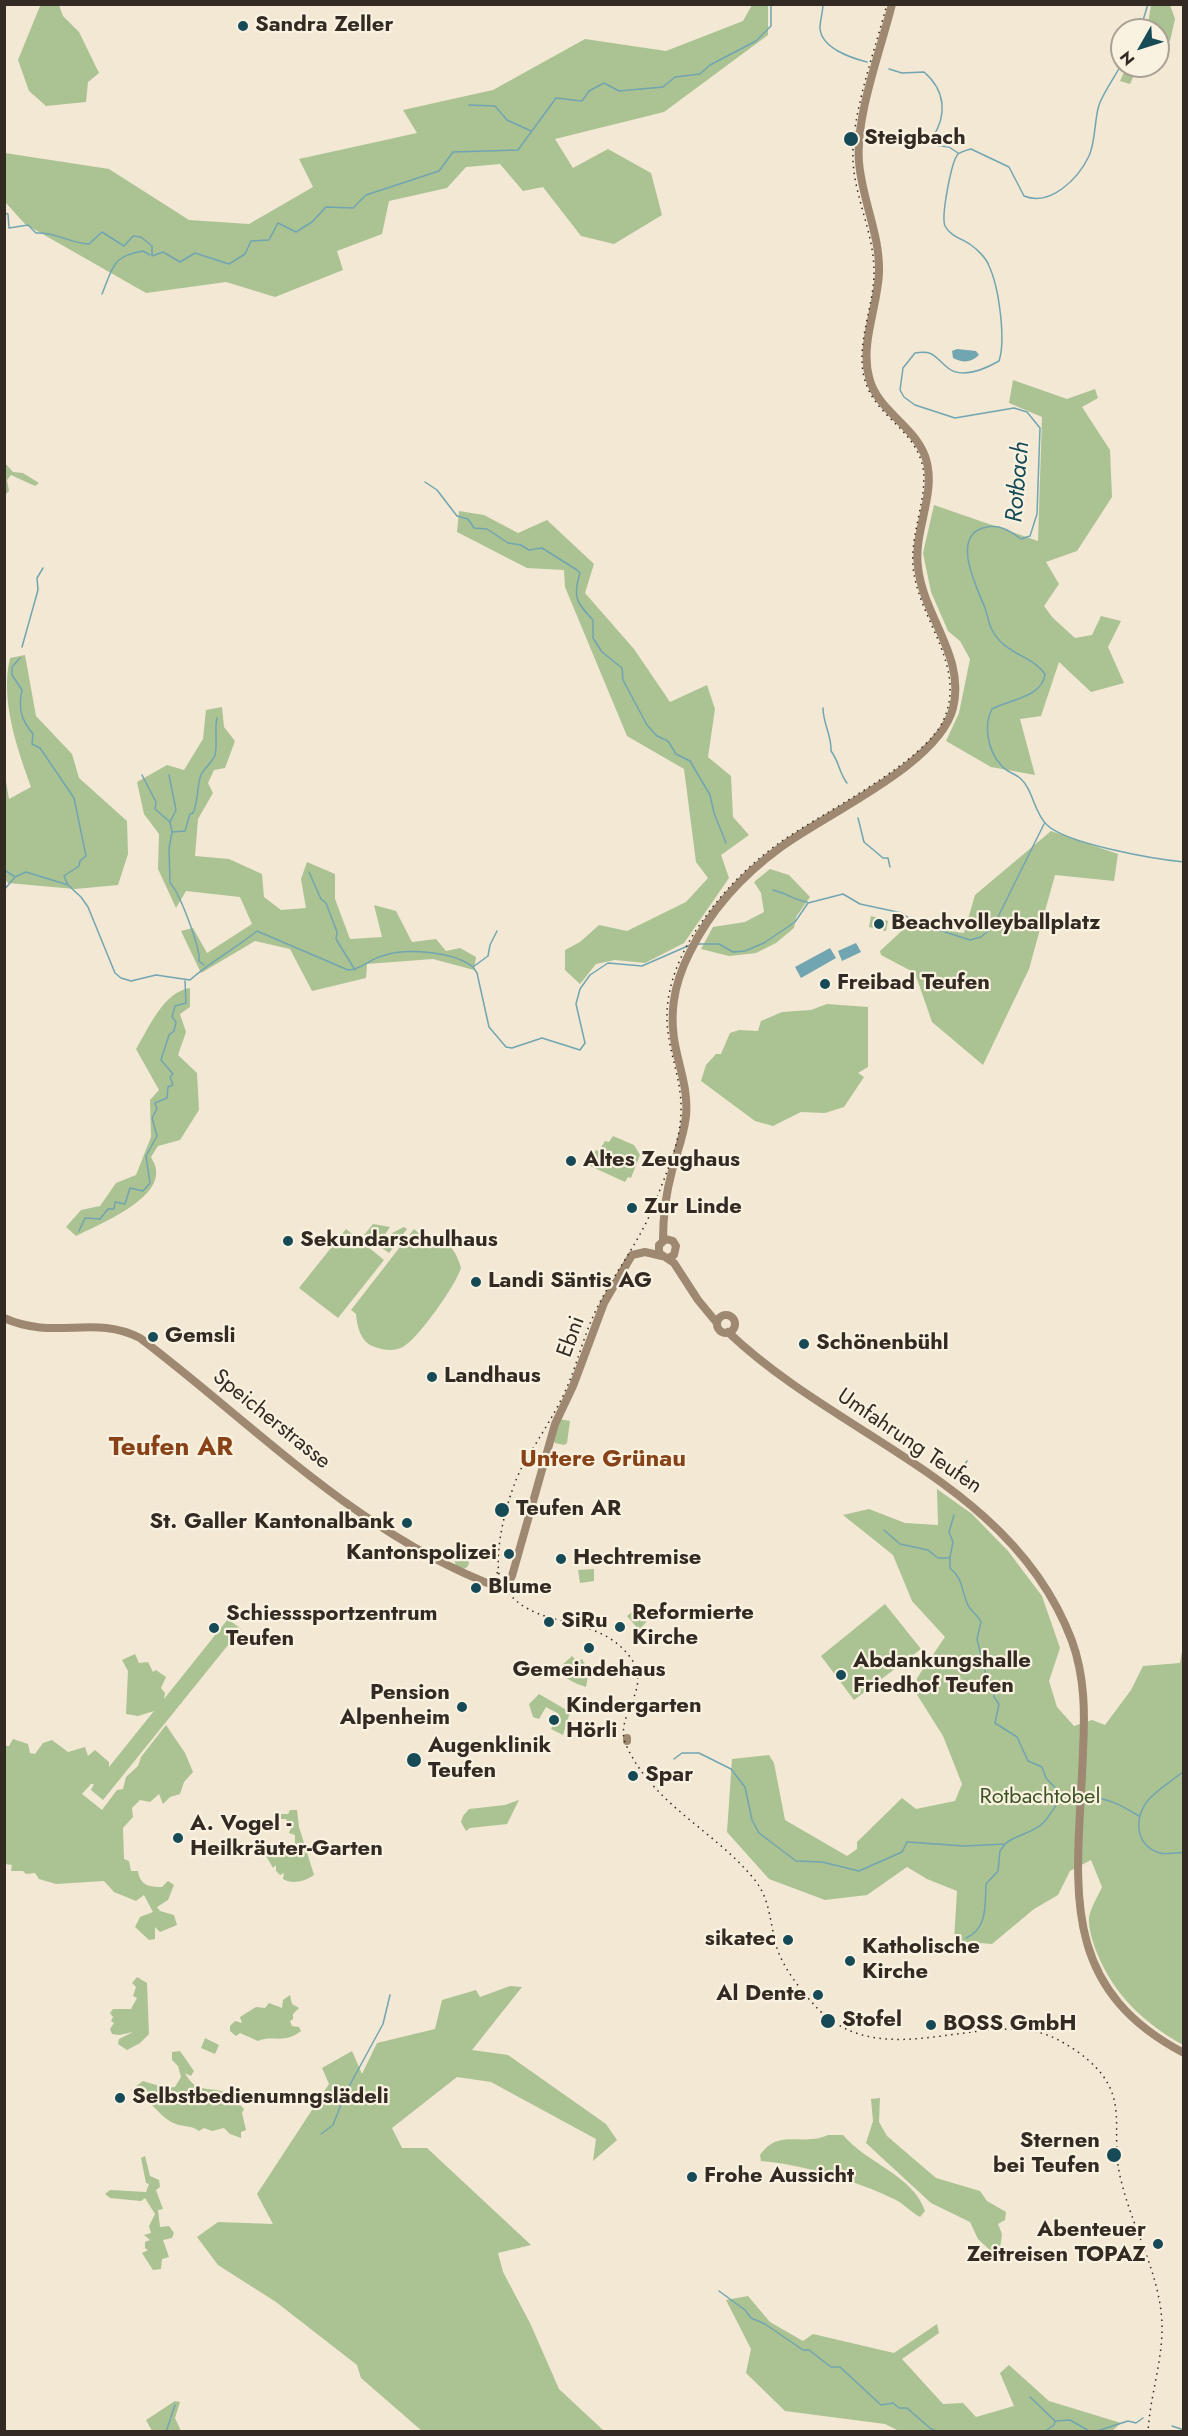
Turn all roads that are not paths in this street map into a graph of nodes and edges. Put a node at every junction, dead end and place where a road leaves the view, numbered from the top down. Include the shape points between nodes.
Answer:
1 (892, 4) edge
2 (664, 1241) junction
3 (645, 1252) junction
4 (676, 1252) junction
5 (665, 1257) junction
6 (4, 1318) edge
7 (719, 1319) junction
8 (731, 1329) junction
9 (506, 1586) joint
10 (1184, 2053) edge

1 - 2 main road via 859,140 861,180 879,255 867,355 869,377 876,395 916,439 926,461 928,484 918,534 917,566 952,660 956,695 948,724 933,744 850,804 781,847 751,872 707,921 686,960 674,997 672,1031 686,1090 686,1115 665,1208
2 - 3 main road, Ebni
2 - 4 main road via 676,1246
2 - 5 main road
3 - 5 main road
3 - 9 main road, Ebni via 630,1257 595,1323 555,1424
4 - 5 main road
4 - 7 main road via 700,1296
5 - 7 main road
6 - 9 main road, Speicherstrasse via 46,1330 107,1327 140,1338 377,1527 498,1587
7 - 8 main road via 720,1330
7 - 8 main road via 732,1317
8 - 10 main road, Umfahrung Teufen via 757,1358 816,1401 945,1483 993,1524 1033,1571 1074,1648 1082,1684 1079,1895 1085,1940 1103,1984 1134,2020

